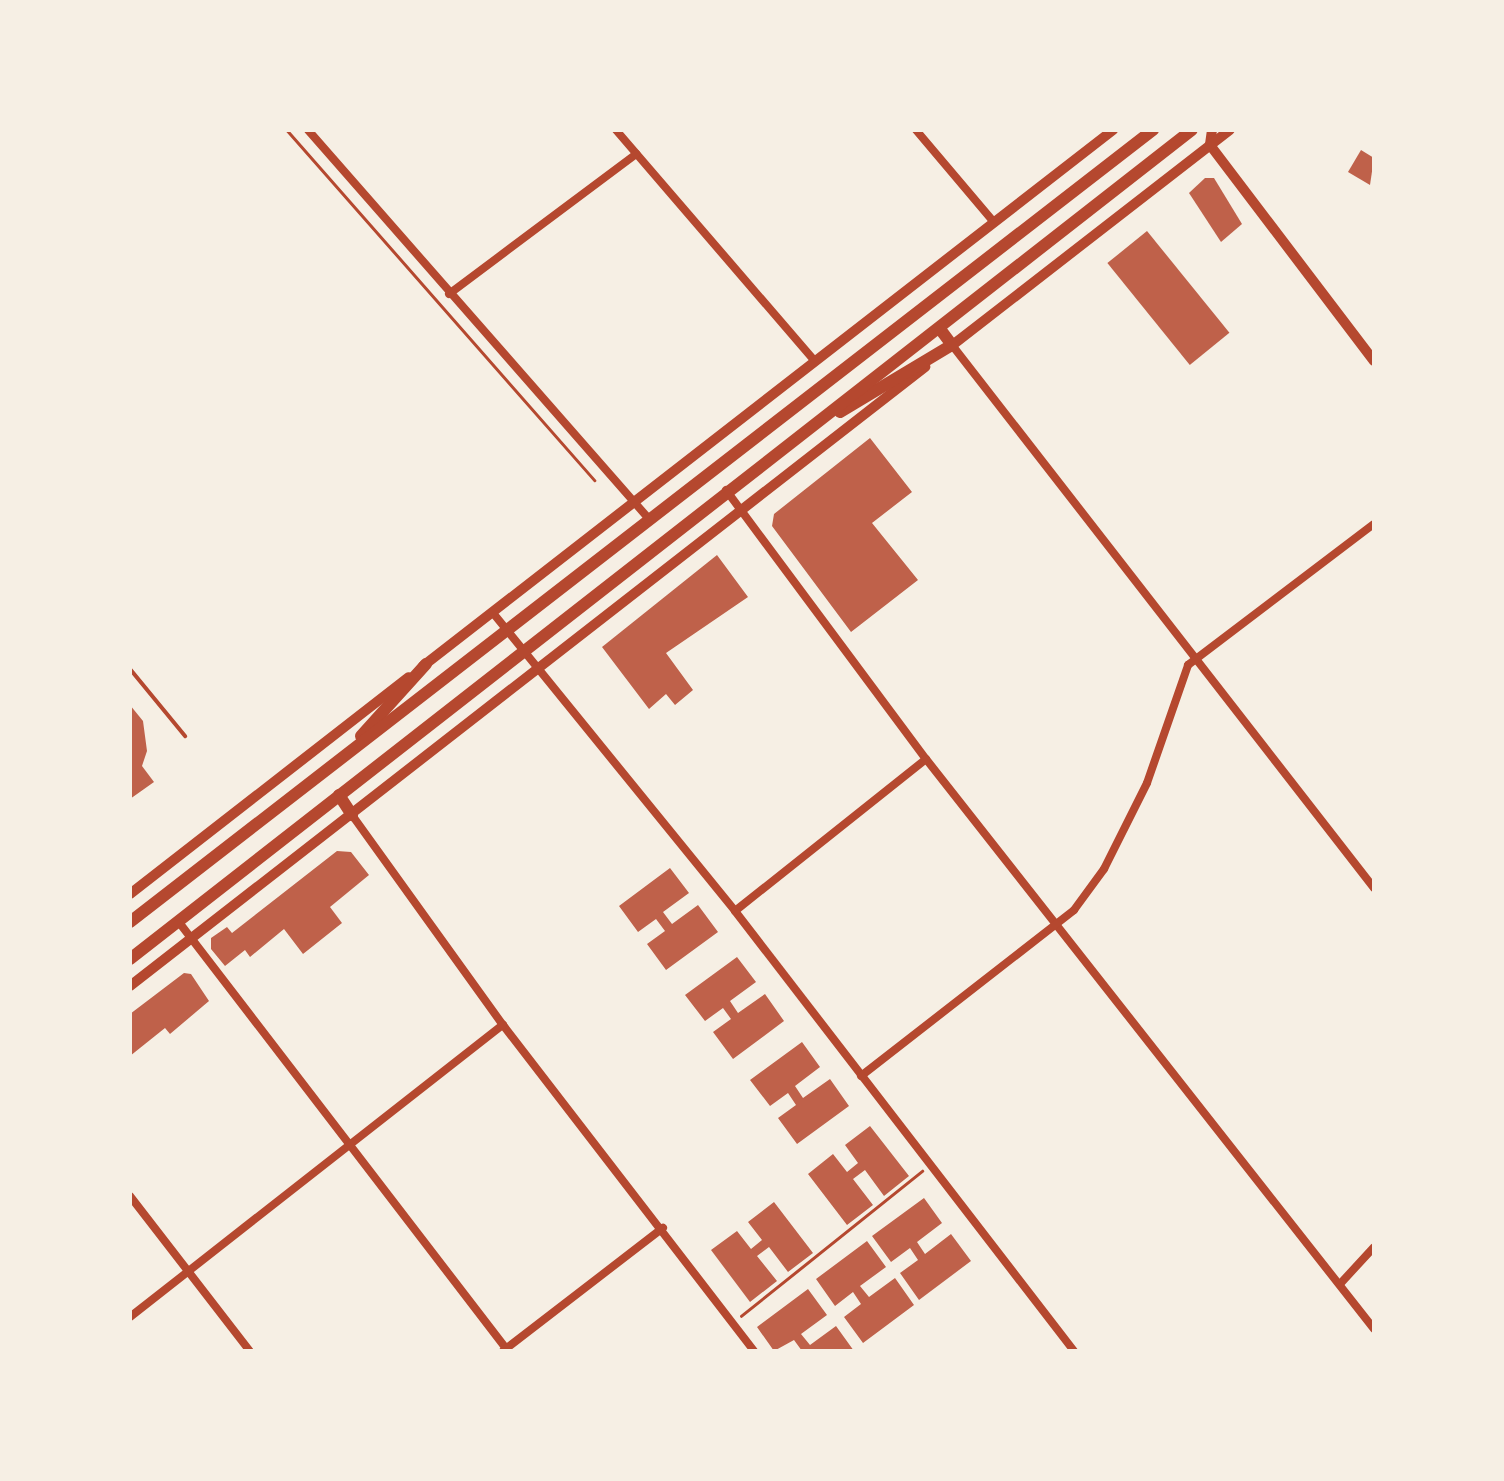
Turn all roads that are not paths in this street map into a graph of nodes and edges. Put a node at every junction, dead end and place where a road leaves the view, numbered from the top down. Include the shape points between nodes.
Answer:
1 (308, 130) edge
2 (616, 130) edge
3 (916, 130) edge
4 (1113, 130) edge
5 (1153, 130) edge
6 (1192, 130) edge
7 (1212, 130) edge
8 (1230, 130) edge
9 (1210, 145) junction
10 (636, 154) junction
11 (993, 221) junction
12 (449, 294) junction
13 (939, 328) junction
14 (952, 346) junction
15 (813, 359) junction
16 (1374, 361) edge
17 (786, 443) junction
18 (726, 490) junction
19 (680, 495) junction
20 (634, 502) junction
21 (740, 510) junction
22 (695, 515) junction
23 (648, 519) junction
24 (1374, 524) edge
25 (493, 613) junction
26 (507, 630) junction
27 (524, 650) junction
28 (1196, 657) junction
29 (426, 664) junction
30 (538, 668) junction
31 (130, 669) edge
32 (186, 736) dead end
33 (926, 759) junction
34 (334, 765) junction
35 (339, 795) junction
36 (352, 815) junction
37 (1374, 888) edge
38 (130, 894) edge
39 (734, 911) junction
40 (178, 921) junction
41 (130, 922) edge
42 (1057, 926) junction
43 (192, 937) junction
44 (130, 959) edge
45 (130, 986) edge
46 (503, 1025) junction
47 (861, 1076) junction
48 (354, 1144) junction
49 (130, 1196) edge
50 (663, 1228) junction
51 (1374, 1247) edge
52 (189, 1272) junction
53 (1340, 1284) junction
54 (130, 1317) edge
55 (1374, 1329) edge
56 (506, 1350) edge
57 (250, 1351) edge
58 (754, 1351) edge
59 (1074, 1351) edge

1 - 12 street
2 - 10 street
3 - 11 street
4 - 11 street
5 - 19 main road
6 - 13 main road
7 - 9 street
8 - 9 street
9 - 14 street
9 - 16 street
10 - 12 street
10 - 15 street
11 - 15 street
12 - 20 street
13 - 14 main road
13 - 17 main road
14 - 17 main road
14 - 21 street
14 - 28 street
15 - 20 street
17 - 18 main road
18 - 21 street
18 - 22 main road
19 - 22 main road
19 - 23 main road
20 - 23 street
20 - 25 street
21 - 30 street
21 - 33 street
22 - 27 main road
23 - 26 main road
24 - 28 street
25 - 26 street
25 - 29 street
26 - 27 street
26 - 34 main road
27 - 30 street
27 - 35 main road
28 - 37 street
28 - 42 street via 1104,869
29 - 34 main road
29 - 38 street
30 - 36 street
30 - 39 street
31 - 32 lane
33 - 39 street
33 - 42 street
34 - 41 main road
35 - 36 main road
35 - 40 main road
36 - 43 street
36 - 46 street
39 - 47 street
40 - 43 street
40 - 44 main road
42 - 47 street
42 - 53 street
43 - 45 street
43 - 48 street
46 - 48 street
46 - 50 street
47 - 59 street
48 - 52 street
48 - 56 street
49 - 52 street
50 - 56 street
50 - 58 street
51 - 53 street
52 - 54 street
52 - 57 street
53 - 55 street

